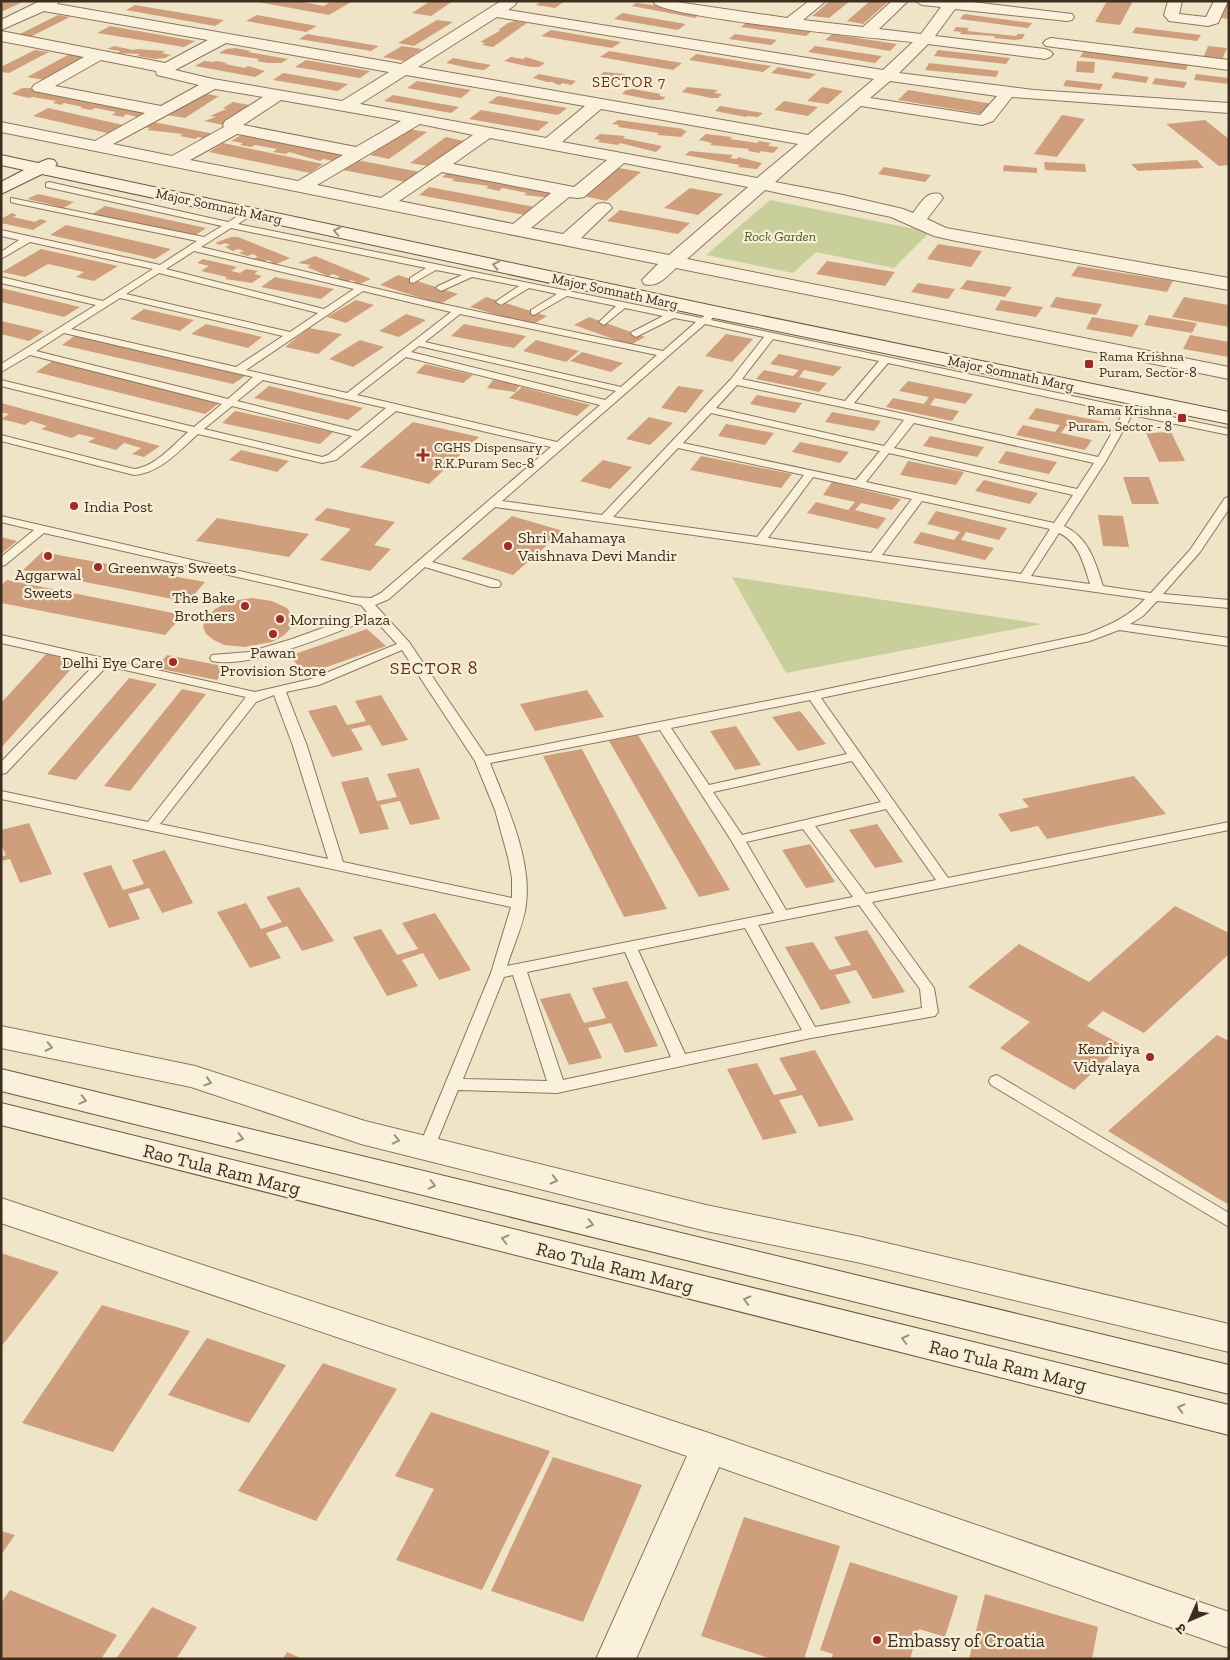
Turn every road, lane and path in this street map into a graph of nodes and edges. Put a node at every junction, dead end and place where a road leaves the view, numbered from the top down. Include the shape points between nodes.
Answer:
1 (510, 1) edge
2 (662, 1) edge
3 (819, 1) edge
4 (901, 1) edge
5 (922, 1) edge
6 (1076, 1) edge
7 (1175, 1) edge
8 (1221, 1) edge
9 (47, 4) edge
10 (951, 4) junction
11 (495, 12) junction
12 (725, 15) junction
13 (1067, 17) junction
14 (792, 22) junction
15 (1, 26) edge
16 (867, 32) junction
17 (1, 36) edge
18 (223, 38) junction
19 (925, 39) junction
20 (22, 40) junction
21 (691, 43) junction
22 (1048, 48) junction
23 (1, 50) edge
24 (98, 55) junction
25 (1229, 64) edge
26 (167, 68) junction
27 (404, 70) junction
28 (886, 76) junction
29 (213, 84) junction
30 (1015, 93) junction
31 (278, 95) junction
32 (858, 101) junction
33 (596, 104) junction
34 (346, 106) junction
35 (1229, 108) edge
36 (160, 111) junction
37 (417, 119) junction
38 (1, 127) edge
39 (234, 128) junction
40 (486, 132) junction
41 (811, 141) junction
42 (549, 144) junction
43 (98, 146) junction
44 (1, 147) edge
45 (359, 153) junction
46 (620, 158) junction
47 (1, 160) edge
48 (174, 162) junction
49 (440, 166) junction
50 (50, 171) junction
51 (761, 185) junction
52 (301, 187) junction
53 (68, 189) junction
54 (561, 190) junction
55 (7, 195) edge
56 (55, 197) dead end
57 (934, 198) dead end
58 (384, 204) junction
59 (603, 208) dead end
60 (250, 212) junction
61 (916, 221) junction
62 (230, 225) junction
63 (517, 230) junction
64 (1, 233) edge
65 (32, 238) junction
66 (205, 240) junction
67 (567, 240) junction
68 (193, 248) junction
69 (1, 256) edge
70 (673, 262) junction
71 (435, 266) junction
72 (160, 269) junction
73 (471, 274) junction
74 (1200, 279) junction
75 (1, 280) edge
76 (412, 280) dead end
77 (651, 280) junction
78 (1229, 284) edge
79 (528, 285) junction
80 (363, 287) junction
81 (441, 288) dead end
82 (691, 289) dead end
83 (566, 293) junction
84 (118, 295) junction
85 (1189, 296) dead end
86 (501, 302) dead end
87 (104, 304) junction
88 (623, 305) junction
89 (458, 310) junction
90 (326, 312) junction
91 (534, 312) dead end
92 (815, 314) dead end
93 (672, 315) junction
94 (708, 317) junction
95 (604, 322) dead end
96 (63, 330) junction
97 (636, 334) dead end
98 (292, 335) junction
99 (770, 336) junction
100 (417, 343) junction
101 (28, 352) junction
102 (403, 353) junction
103 (665, 354) junction
104 (885, 360) junction
105 (4, 364) edge
106 (239, 370) junction
107 (1229, 373) edge
108 (262, 376) junction
109 (735, 381) junction
110 (1, 383) edge
111 (622, 390) junction
112 (349, 396) junction
113 (231, 402) junction
114 (1229, 402) edge
115 (607, 404) junction
116 (847, 405) junction
117 (394, 406) junction
118 (708, 409) junction
119 (1129, 411) junction
120 (912, 418) junction
121 (1229, 418) edge
122 (197, 430) junction
123 (1229, 432) edge
124 (360, 435) junction
125 (1, 438) edge
126 (675, 444) junction
127 (558, 445) junction
128 (887, 450) junction
129 (1100, 461) junction
130 (811, 473) junction
131 (859, 484) junction
132 (1080, 493) junction
133 (920, 497) junction
134 (1229, 500) edge
135 (494, 503) junction
136 (1, 519) edge
137 (604, 520) junction
138 (1056, 527) junction
139 (43, 528) junction
140 (760, 541) junction
141 (874, 557) junction
142 (1, 563) edge
143 (424, 563) junction
144 (1024, 578) junction
145 (496, 584) dead end
146 (1098, 589) junction
147 (1156, 597) junction
148 (1229, 604) edge
149 (370, 608) junction
150 (1118, 626) junction
151 (1, 639) edge
152 (1229, 642) edge
153 (405, 646) junction
154 (216, 658) dead end
155 (104, 662) junction
156 (279, 691) junction
157 (256, 696) junction
158 (813, 696) junction
159 (663, 725) junction
160 (855, 756) junction
161 (482, 760) junction
162 (1, 770) edge
163 (705, 790) junction
164 (1, 795) edge
165 (889, 804) junction
166 (807, 824) junction
167 (151, 826) junction
168 (1229, 826) edge
169 (738, 840) junction
170 (337, 867) junction
171 (944, 882) junction
172 (861, 899) junction
173 (519, 904) junction
174 (782, 915) junction
175 (749, 922) junction
176 (630, 946) junction
177 (519, 969) junction
178 (498, 973) junction
179 (812, 1033) junction
180 (1, 1037) edge
181 (680, 1060) junction
182 (1, 1080) edge
183 (997, 1081) dead end
184 (453, 1084) junction
185 (557, 1087) junction
186 (1, 1114) edge
187 (361, 1132) junction
188 (427, 1147) junction
189 (344, 1164) junction
190 (1, 1210) edge
191 (1229, 1221) edge
192 (1229, 1338) edge
193 (1229, 1380) edge
194 (1229, 1420) edge
195 (709, 1448) junction
196 (1229, 1630) edge
197 (616, 1659) edge

1 - 11 street
2 - 12 street via 666,5
3 - 14 street
4 - 16 street
5 - 10 street
6 - 13 street
7 - 8 street via 1171,15 1174,18 1208,22 1213,20
9 - 15 street
9 - 18 street
10 - 13 street
10 - 19 street
11 - 21 street
11 - 27 street
12 - 14 street
12 - 21 street
13 - 22 street
14 - 16 street
16 - 19 street
17 - 20 street
18 - 26 street
18 - 27 street
19 - 22 street
19 - 28 street
20 - 23 street
20 - 24 street
21 - 28 street
22 - 25 street
22 - 30 street via 1033,74
24 - 26 street
24 - 36 street via 40,88
26 - 29 street via 163,71 166,74
27 - 33 street
27 - 34 street
28 - 30 street
28 - 32 street
29 - 31 street
29 - 36 street
30 - 32 street via 982,120
30 - 35 street
31 - 34 street
31 - 39 street via 235,121 231,125
32 - 41 street
33 - 41 street
33 - 42 street
34 - 37 street
36 - 43 street
37 - 40 street
37 - 45 street
38 - 43 street
39 - 45 street
39 - 48 street
40 - 42 street
40 - 49 street
41 - 51 street
42 - 46 street
43 - 48 street
44 - 50 street, Major Somnath Marg
45 - 52 street
46 - 51 street
46 - 54 street via 578,193
47 - 50 street, Major Somnath Marg
48 - 52 street
49 - 54 street
49 - 58 street
50 - 53 lane
50 - 55 street
50 - 60 street, Major Somnath Marg
50 - 77 street, Major Somnath Marg
51 - 61 street via 875,207
51 - 70 street
52 - 58 street
53 - 56 lane
53 - 62 lane
54 - 63 street via 565,191
55 - 66 lane
57 - 61 street
58 - 63 street
59 - 67 street
60 - 62 lane
94 -> 60 street, Major Somnath Marg
61 - 74 street via 956,236
62 - 66 lane
62 - 71 lane
63 - 67 street
64 - 65 lane
65 - 69 lane
65 - 72 lane
66 - 68 lane
67 - 70 street
68 - 72 lane
68 - 80 lane
70 - 77 street
70 - 107 street
71 - 73 lane
71 - 76 lane
72 - 84 lane
72 - 90 lane
73 - 79 lane
73 - 81 lane
74 - 78 street
74 - 85 street
75 - 87 lane
77 - 82 street, Major Somnath Marg
79 - 83 lane
79 - 86 lane
80 - 89 lane
80 - 90 lane
83 - 88 lane
83 - 91 lane
84 - 87 lane
84 - 98 lane
87 - 96 lane
88 - 93 lane
88 - 95 lane
89 - 100 lane
89 - 103 lane
90 - 98 lane
92 - 114 street, Major Somnath Marg
93 - 94 lane
93 - 97 lane
94 - 99 lane
94 - 103 lane
94 - 121 street, Major Somnath Marg
96 - 101 lane
96 - 106 lane
98 - 106 lane
99 - 104 lane
99 - 109 lane
100 - 102 lane
100 - 111 lane
101 - 105 lane
101 - 113 lane
102 - 112 lane
102 - 115 lane
103 - 111 lane
104 - 116 lane
104 - 119 lane
106 - 108 lane
108 - 112 lane
108 - 113 lane
109 - 116 lane
109 - 118 lane
110 - 122 lane
111 - 115 lane
112 - 117 lane
113 - 122 lane
113 - 124 lane
115 - 127 lane
116 - 120 lane
117 - 124 lane
117 - 127 lane
118 - 126 lane
118 - 128 lane
119 - 123 lane
119 - 129 lane
120 - 128 lane
120 - 129 lane
122 - 124 lane via 322,460 337,455
122 - 125 lane via 149,470 138,472
126 - 130 lane
126 - 137 lane
127 - 135 lane
128 - 131 lane
128 - 132 lane
129 - 132 lane
130 - 131 lane
130 - 140 lane
131 - 133 lane
132 - 138 lane
133 - 138 lane
133 - 141 lane
134 - 147 lane via 1194,552
135 - 137 lane
135 - 143 lane
136 - 139 lane
137 - 140 lane
138 - 144 lane
138 - 146 lane via 1073,535 1087,556
139 - 142 lane
139 - 149 lane via 353,601
140 - 141 lane
141 - 144 lane
143 - 145 lane
143 - 149 lane
144 - 146 lane
146 - 147 lane
147 - 148 lane
147 - 150 lane via 1139,614
149 - 153 lane
149 - 154 lane via 296,642 250,656
150 - 152 lane
150 - 158 lane via 1090,637
151 - 155 lane
153 - 156 lane via 315,682
153 - 161 lane
155 - 157 lane
155 - 162 lane
156 - 157 lane
156 - 170 lane via 300,746
157 - 167 lane
158 - 159 lane
158 - 160 lane
159 - 161 lane
159 - 163 lane
160 - 163 lane
160 - 165 lane
161 - 173 lane via 502,810 515,857
163 - 169 lane
164 - 167 lane
165 - 166 lane
165 - 171 lane
166 - 169 lane
166 - 172 lane
167 - 170 lane
168 - 171 lane
169 - 174 lane
170 - 173 lane
171 - 172 lane
172 - 174 lane
172 - 179 lane via 927,988 930,1012
173 - 178 lane
174 - 175 lane
175 - 176 lane
175 - 179 lane
176 - 177 lane
176 - 181 lane
177 - 178 lane
177 - 185 lane
178 - 184 lane
179 - 181 lane
180 -> 187 street via 195,1078
181 - 185 lane
182 -> 189 street, Rao Tula Ram Marg
183 - 191 lane
184 - 185 lane
184 - 188 lane
194 -> 186 street, Rao Tula Ram Marg
187 -> 188 street
187 - 189 street
188 -> 192 street via 706,1218 860,1250
189 -> 193 street, Rao Tula Ram Marg
190 - 195 street
195 - 196 street
195 - 197 street

